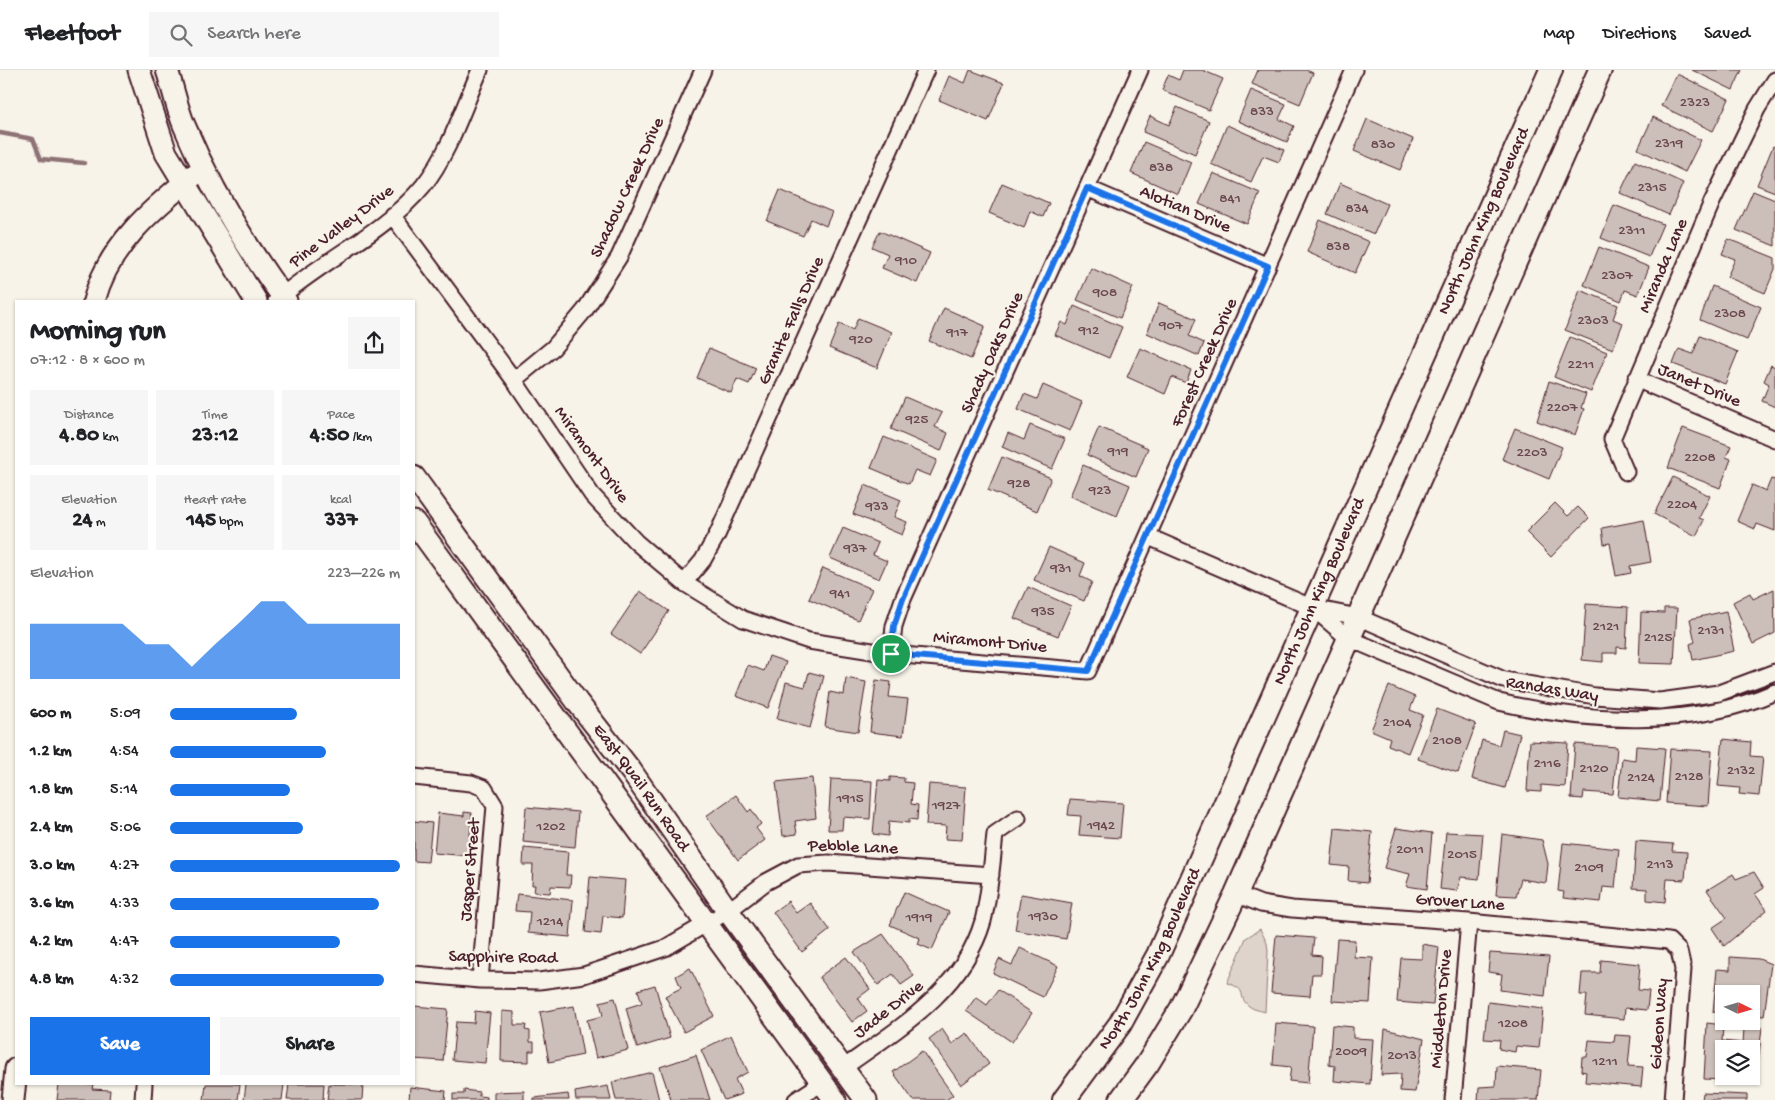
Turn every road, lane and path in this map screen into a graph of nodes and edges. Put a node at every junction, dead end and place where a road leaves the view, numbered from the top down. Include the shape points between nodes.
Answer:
1 (139, 70) edge
2 (167, 70) edge
3 (480, 70) edge
4 (703, 70) edge
5 (926, 70) edge
6 (1140, 70) edge
7 (1354, 70) edge
8 (1551, 70) edge
9 (1600, 70) edge
10 (1775, 80) edge
11 (204, 167) junction
12 (183, 184) junction
13 (1087, 188) junction
14 (392, 216) junction
15 (1268, 266) junction
16 (281, 299) edge
17 (94, 300) edge
18 (255, 300) edge
19 (1636, 379) junction
20 (514, 380) junction
21 (1775, 439) edge
22 (1626, 472) dead end
23 (415, 479) edge
24 (415, 523) edge
25 (1149, 537) junction
26 (684, 582) junction
27 (1313, 608) junction
28 (1358, 617) junction
29 (1348, 638) junction
30 (891, 654) junction
31 (1088, 671) joint
32 (1775, 672) edge
33 (1775, 692) edge
34 (415, 777) edge
35 (1018, 818) dead end
36 (991, 875) junction
37 (1236, 894) junction
38 (728, 911) junction
39 (1469, 922) junction
40 (707, 924) junction
41 (1680, 951) joint
42 (415, 974) edge
43 (480, 980) junction
44 (843, 1068) junction
45 (15, 1079) edge
46 (822, 1083) junction
47 (144, 1085) edge
48 (13, 1100) edge
49 (142, 1100) edge
50 (796, 1100) edge
51 (835, 1100) edge
52 (866, 1100) edge
53 (1064, 1100) edge
54 (1121, 1100) edge
55 (1453, 1100) edge
56 (1673, 1100) edge

1 - 12 street via 166,153
2 - 11 street via 184,124
3 - 14 street, Pine Valley Drive via 423,186
4 - 20 street, Shadow Creek Drive via 619,257 584,310 553,348
5 - 26 street, Granite Falls Drive via 717,534 703,560
6 - 13 street, Shady Oaks Drive
7 - 15 street, Forest Creek Drive
8 - 27 main road, North John King Boulevard
9 - 28 main road
10 - 19 street, Miranda Lane via 1757,109 1712,202
11 - 12 street
11 - 16 street
12 - 17 street via 138,223 114,254
12 - 18 street
13 - 15 street, Alotian Drive
13 - 30 street, Shady Oaks Drive via 903,599 894,626
14 - 16 street, Pine Valley Drive
14 - 20 street, Miramont Drive
15 - 25 street, Forest Creek Drive
19 - 21 street, Janet Drive
19 - 22 street, Miranda Lane via 1612,439
20 - 26 street, Miramont Drive via 592,495 636,542
23 - 38 street, East Quail Run Road via 631,772
24 - 40 street, East Quail Run Road
25 - 27 street, Randas Way
25 - 31 street, Forest Creek Drive
26 - 30 street, Miramont Drive via 743,619 809,641
27 - 28 street, Randas Way
27 - 29 street, Randas Way
27 - 53 main road, North John King Boulevard via 1158,955 1120,1024
28 - 29 main road
28 - 32 street, Randas Way via 1504,680 1595,696 1660,701 1731,690
29 - 33 street, Randas Way via 1500,702 1549,712 1650,720 1679,718 1740,706
29 - 37 main road
30 - 31 street, Miramont Drive
34 - 43 street, Jasper Street via 471,783 484,788 495,806
35 - 36 street, Jade Drive via 995,834
36 - 38 street, Pebble Lane via 828,863 798,866 766,882
36 - 44 street, Jade Drive via 982,922 970,953 940,993 914,1017
37 - 39 street, Grover Lane via 1261,904 1292,909
37 - 54 main road via 1181,1009
38 - 40 street, Sapphire Road
38 - 44 street, East Quail Run Road
39 - 41 street, Grover Lane via 1650,938 1669,942
39 - 55 street, Middleton Drive
40 - 43 street, Sapphire Road via 665,948 584,975 540,981
40 - 46 street, East Quail Run Road
41 - 56 street, Gideon Way via 1683,969
42 - 43 street, Sapphire Road
44 - 52 street, East Quail Run Road
45 - 48 street
46 - 50 street
46 - 51 street, East Quail Run Road
47 - 49 street

